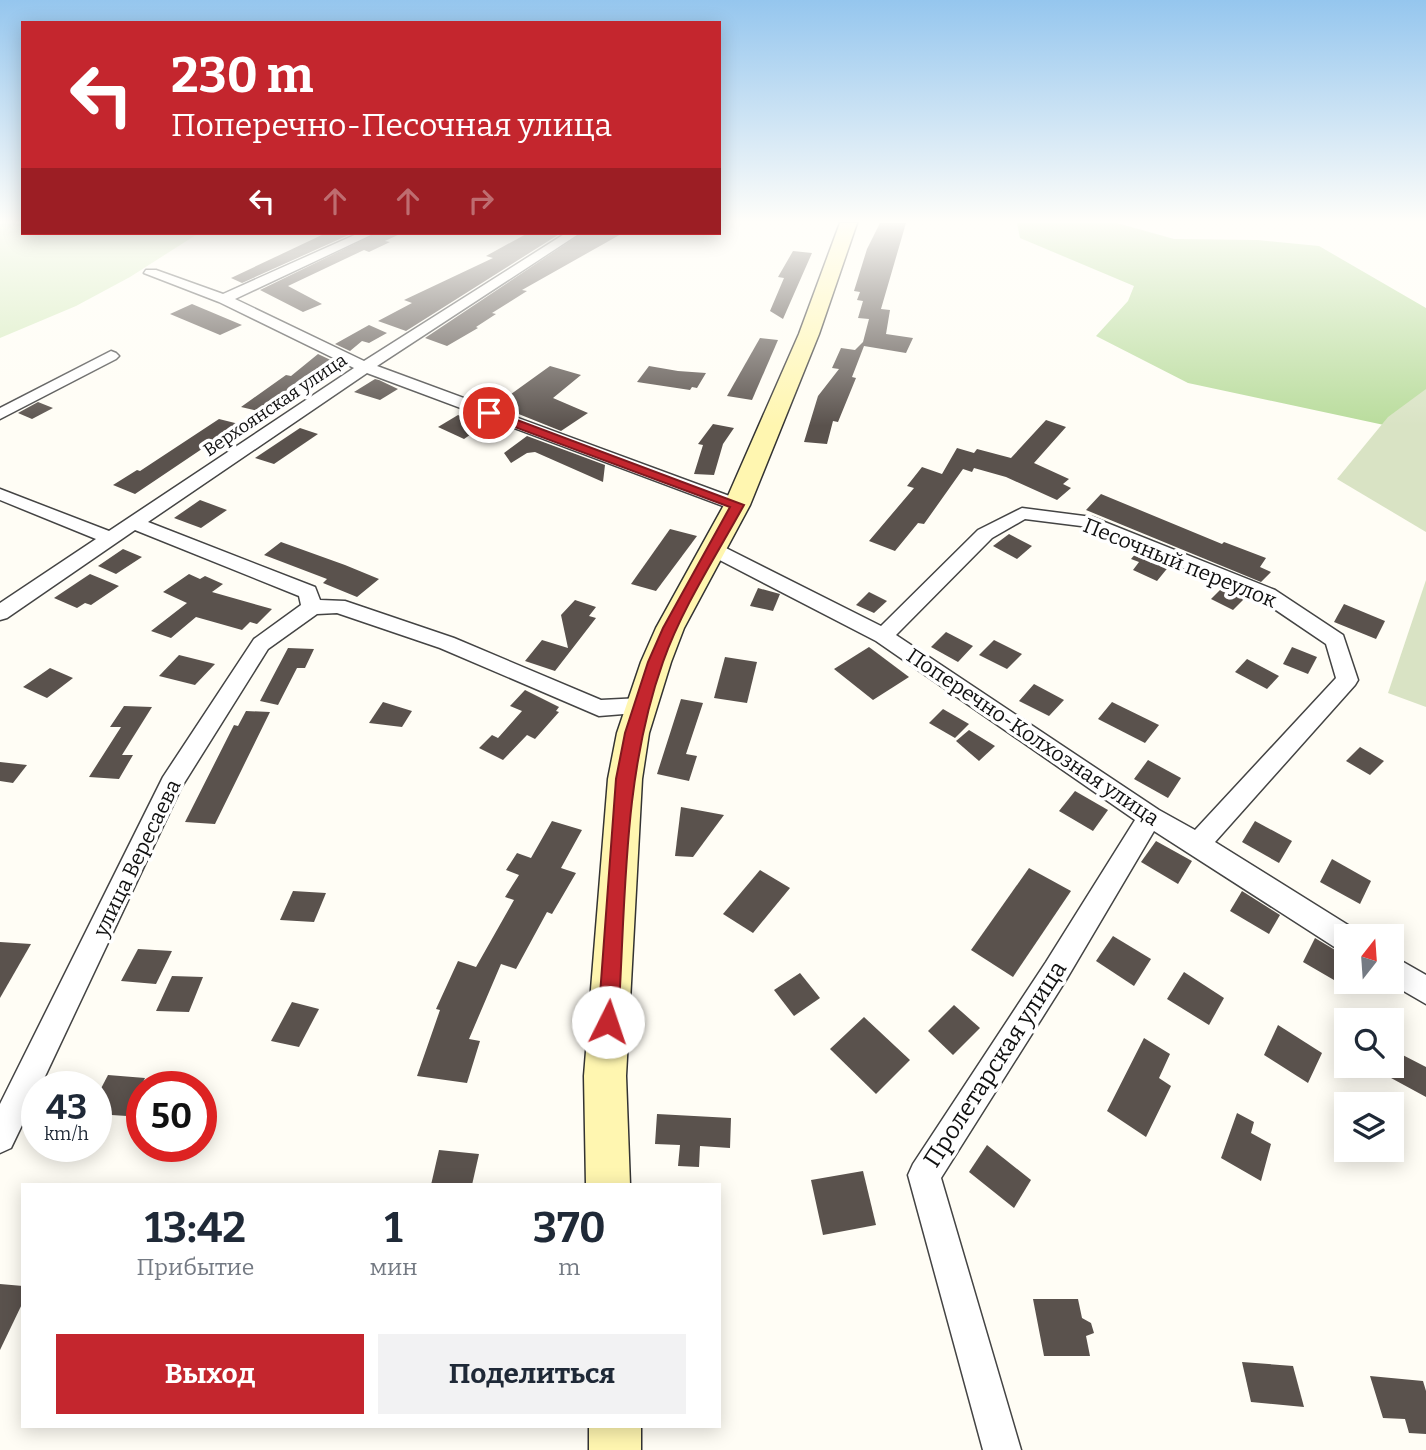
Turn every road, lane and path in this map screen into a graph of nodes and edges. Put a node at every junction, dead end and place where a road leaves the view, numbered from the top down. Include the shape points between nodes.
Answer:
1 (201, 291) edge
2 (242, 291) edge
3 (484, 291) edge
4 (823, 291) edge
5 (224, 299) junction
6 (111, 356) dead end
7 (365, 367) junction
8 (0, 414) edge
9 (0, 494) edge
10 (737, 505) junction
11 (133, 523) junction
12 (110, 538) junction
13 (713, 549) junction
14 (312, 607) junction
15 (0, 613) edge
16 (883, 636) junction
17 (640, 706) junction
18 (1150, 817) junction
19 (1198, 844) junction
20 (1334, 931) edge
21 (1404, 977) edge
22 (1426, 991) edge
23 (0, 1138) edge
24 (608, 1183) edge
25 (615, 1428) edge
26 (615, 1450) edge
27 (1002, 1450) edge

1 - 5 street
2 - 5 street
3 - 7 street, Верхоянская улица
4 - 10 main road
5 - 7 street
6 - 8 street
7 - 10 street
7 - 11 street, Верхоянская улица
9 - 12 street
10 - 13 main road
11 - 12 street, Верхоянская улица
11 - 14 street via 308,592
12 - 15 street, Верхоянская улица
13 - 16 street, Поперечно-Колхозная улица
13 - 17 main road via 670,628
14 - 17 street via 338,606 447,643 598,708
14 - 23 street, улица Вересаева via 261,644 171,785
16 - 18 street, Поперечно-Колхозная улица
16 - 19 street, Песочный переулок via 985,534 1022,513 1085,521 1268,595 1314,625 1336,640 1347,680
17 - 24 main road via 625,779 605,1076
18 - 19 street, Поперечно-Колхозная улица
18 - 27 street, Пролетарская улица via 924,1175
19 - 20 street, Поперечно-Колхозная улица
21 - 22 street
25 - 26 main road

